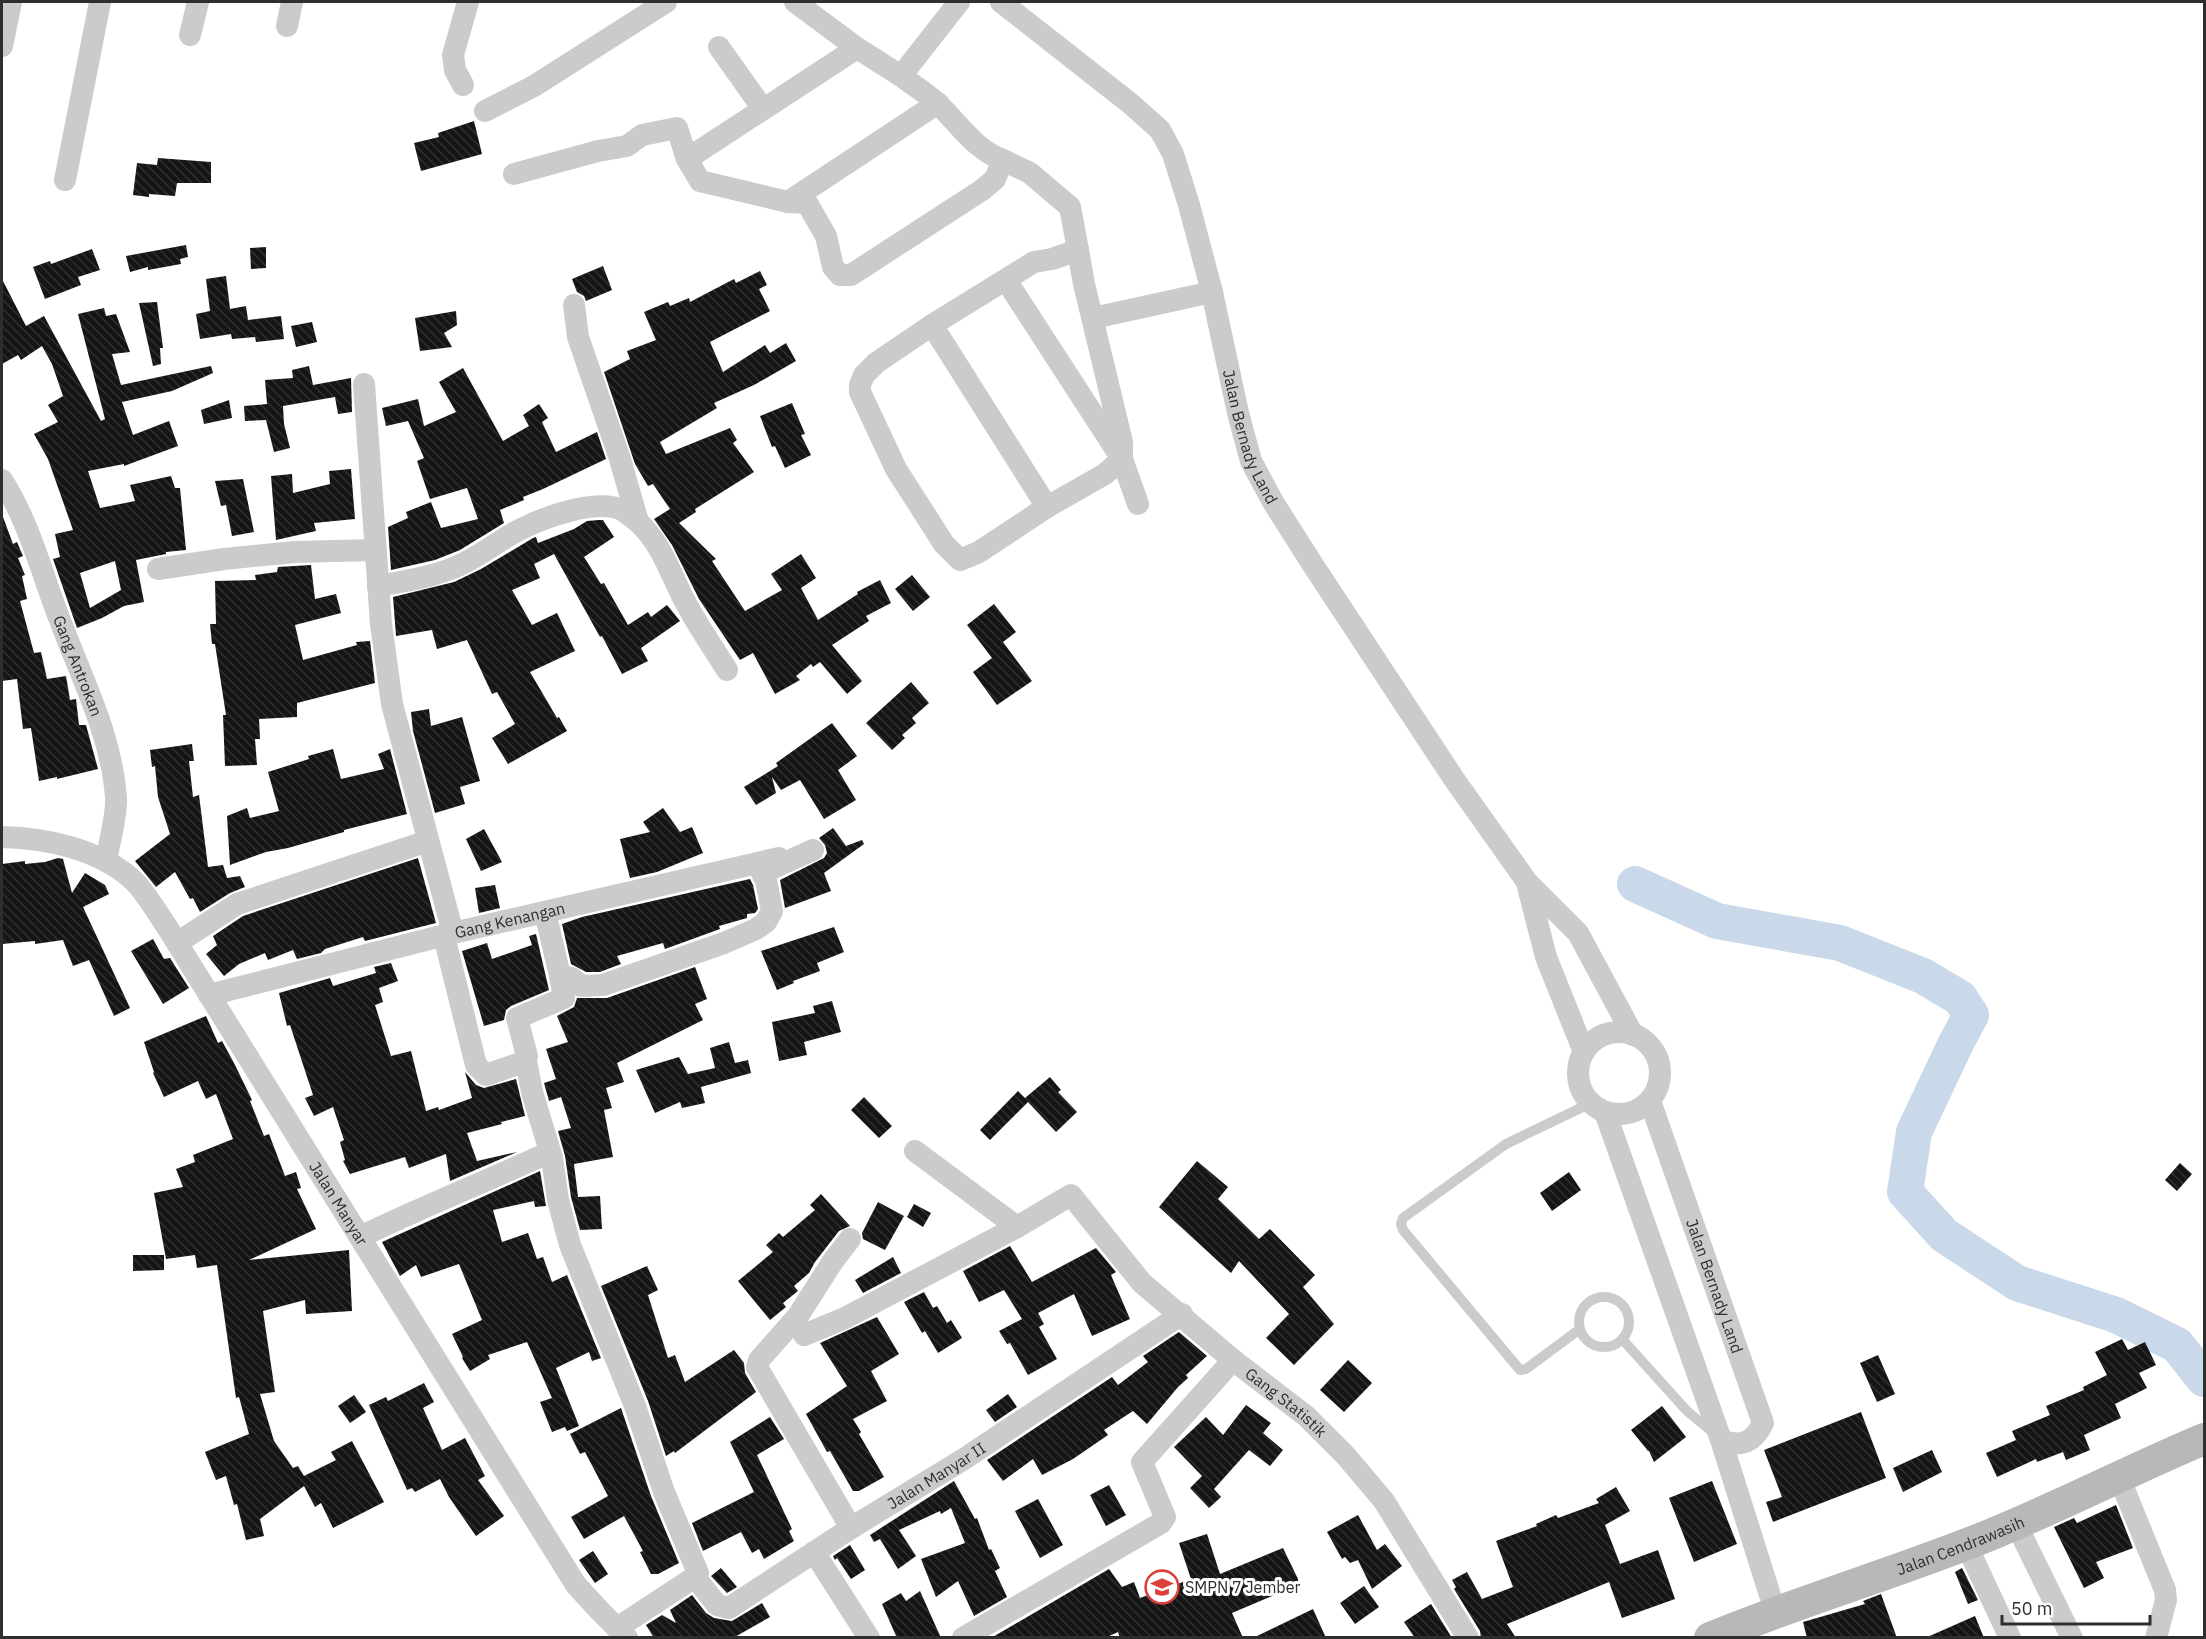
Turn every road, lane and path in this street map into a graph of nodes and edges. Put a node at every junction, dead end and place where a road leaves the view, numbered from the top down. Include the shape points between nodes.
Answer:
1 (11, 2) edge
2 (100, 2) edge
3 (198, 2) edge
4 (292, 2) edge
5 (468, 2) edge
6 (666, 2) edge
7 (795, 2) edge
8 (959, 2) edge
9 (1000, 2) edge
10 (287, 26) dead end
11 (190, 35) dead end
12 (2, 46) edge
13 (718, 47) dead end
14 (857, 48) junction
15 (901, 76) junction
16 (463, 85) dead end
17 (938, 103) junction
18 (763, 109) junction
19 (485, 111) dead end
20 (687, 159) junction
21 (1003, 159) junction
22 (514, 174) dead end
23 (66, 180) dead end
24 (788, 202) junction
25 (1077, 250) junction
26 (1006, 280) junction
27 (1212, 292) junction
28 (574, 305) dead end
29 (1093, 318) junction
30 (932, 325) junction
31 (364, 384) dead end
32 (1122, 459) junction
33 (2, 480) edge
34 (1138, 504) dead end
35 (1047, 507) junction
36 (638, 522) junction
37 (375, 550) junction
38 (158, 569) dead end
39 (378, 586) junction
40 (727, 670) dead end
41 (2, 837) edge
42 (428, 841) junction
43 (106, 861) junction
44 (1527, 882) junction
45 (545, 912) junction
46 (448, 934) junction
47 (177, 943) junction
48 (560, 976) junction
49 (209, 995) junction
50 (1633, 1035) junction
51 (1584, 1052) junction
52 (526, 1061) junction
53 (1650, 1101) junction
54 (1598, 1108) junction
55 (915, 1151) dead end
56 (550, 1152) junction
57 (1017, 1227) junction
58 (360, 1237) junction
59 (850, 1239) dead end
60 (1182, 1314) junction
61 (1580, 1329) junction
62 (804, 1335) dead end
63 (1622, 1339) junction
64 (1233, 1360) junction
65 (1721, 1440) junction
66 (2194, 1443) edge
67 (2119, 1477) junction
68 (2016, 1524) junction
69 (851, 1528) junction
70 (1966, 1544) junction
71 (814, 1552) junction
72 (695, 1577) junction
73 (1775, 1611) junction
74 (622, 1633) edge
75 (869, 1638) edge
76 (963, 1638) edge
77 (1468, 1638) edge
78 (1710, 1638) edge
79 (2010, 1638) edge
80 (2072, 1638) edge
81 (2156, 1638) edge

1 - 12 street
2 - 23 street
3 - 11 street
4 - 10 street
5 - 16 street via 453,55
6 - 19 street via 543,81
7 - 14 street
8 - 15 street
9 - 27 street, Jalan Bernady Land via 1160,130 1173,154
13 - 18 street
14 - 15 street
14 - 18 street
15 - 17 street
17 - 21 street via 974,144
17 - 24 street
18 - 20 street
20 - 22 street via 677,128 642,135 627,146
20 - 24 street via 700,181
21 - 24 street via 995,178 982,190 851,275 840,275 833,267 825,236 807,203
21 - 25 street via 1030,173 1070,207
25 - 26 street via 1034,262
25 - 29 street
26 - 30 street
26 - 32 street
27 - 29 street
27 - 44 street, Jalan Bernady Land via 1251,461 1331,592
28 - 36 street via 578,337
29 - 32 street via 1122,442
30 - 35 street
30 - 35 street via 876,363 860,384 860,392 896,469 944,544 960,560
31 - 37 street
32 - 34 street
32 - 35 street via 1105,474
33 - 43 street, Gang Antrokan via 21,515 95,706 105,742 116,800
36 - 39 street via 621,510 596,506 552,516 456,566
36 - 40 street via 652,538
37 - 38 street via 294,552
37 - 39 street
39 - 42 street via 392,704
41 - 43 street, Jalan Manyar via 26,837 75,848
42 - 46 street
42 - 47 street via 237,904
43 - 47 street, Jalan Manyar via 133,881
44 - 50 street, Jalan Bernady Land via 1578,933
44 - 51 street, Jalan Bernady Land via 1546,957
45 - 46 street, Gang Kenangan
45 - 48 street
45 - 48 street, Gang Kenangan via 813,850 762,873 772,911 756,929 603,985 581,986 573,978
46 - 49 street, Gang Kenangan
46 - 52 street via 476,1065 486,1075
47 - 49 street, Jalan Manyar
48 - 52 street via 564,998 518,1018
49 - 58 street, Jalan Manyar
50 - 51 street via 1610,1034
50 - 53 street via 1651,1048 1660,1069
51 - 54 street via 1579,1081 1583,1093
52 - 56 street
53 - 54 street via 1625,1114
53 - 65 street, Jalan Bernady Land via 1763,1423 1757,1436 1741,1443
54 - 61 lane via 1506,1144 1403,1218 1401,1224 1520,1370
54 - 65 street
55 - 57 street
56 - 58 street
56 - 72 street via 570,1245 696,1567
57 - 60 street, Gang Statistik via 1071,1195 1142,1283
57 - 62 street via 846,1318
58 - 74 street, Jalan Manyar via 576,1585
59 - 69 street via 798,1316 756,1367
60 - 64 street, Gang Statistik
60 - 69 street, Jalan Manyar II
61 - 63 lane via 1584,1337 1598,1346 1607,1347
61 - 63 lane via 1586,1305 1601,1297 1610,1298 1624,1307 1628,1315 1627,1332
63 - 65 lane via 1687,1411
64 - 76 street via 1142,1462 1165,1516 1161,1523
64 - 77 street, Gang Statistik via 1306,1416 1384,1500
65 - 73 street
66 - 67 main road, Jalan Cendrawasih
67 - 68 main road, Jalan Cendrawasih
67 - 81 street via 2164,1590 2166,1600
68 - 70 main road, Jalan Cendrawasih
68 - 80 street
69 - 71 street, Jalan Manyar II
70 - 73 main road, Jalan Cendrawasih
70 - 79 street
71 - 72 street, Jalan Manyar II via 729,1608 717,1605
71 - 75 street
72 - 74 street
73 - 78 main road, Jalan Cendrawasih

